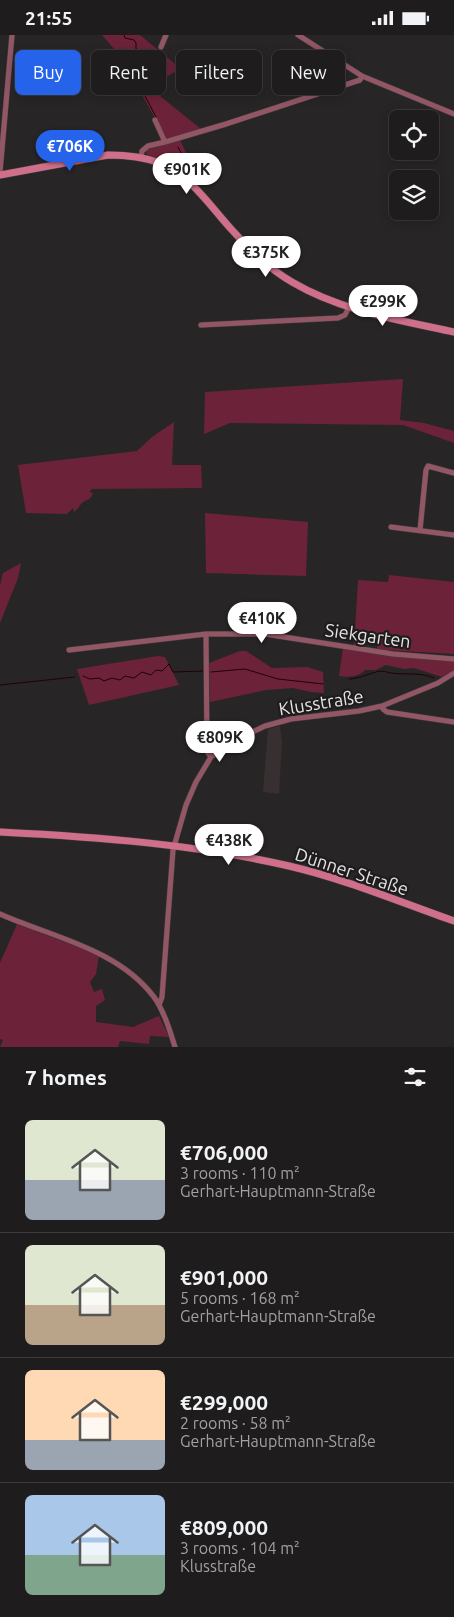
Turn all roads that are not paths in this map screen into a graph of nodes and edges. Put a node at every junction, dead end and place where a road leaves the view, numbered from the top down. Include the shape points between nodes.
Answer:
1 (12, 35) edge
2 (166, 35) edge
3 (298, 35) edge
4 (160, 47) dead end
5 (362, 76) junction
6 (454, 114) edge
7 (155, 120) dead end
8 (165, 142) junction
9 (141, 158) junction
10 (0, 173) edge
11 (349, 307) junction
12 (201, 325) dead end
13 (454, 332) edge
14 (454, 473) edge
15 (391, 527) dead end
16 (420, 530) junction
17 (454, 535) edge
18 (206, 634) junction
19 (69, 650) dead end
20 (454, 659) edge
21 (454, 673) edge
22 (382, 706) junction
23 (454, 723) edge
24 (212, 757) junction
25 (0, 832) edge
26 (174, 845) junction
27 (0, 914) edge
28 (454, 921) edge
29 (159, 1005) junction
30 (175, 1047) edge

1 - 10 street
2 - 4 street
3 - 5 street
5 - 6 street
5 - 8 street via 360,80
7 - 8 street
8 - 9 street via 148,146 142,151
9 - 10 street via 108,155
9 - 11 street via 161,164 192,184 269,267 291,282
11 - 12 street via 345,315 338,318
11 - 13 street
14 - 16 street via 428,465
15 - 16 street
16 - 17 street
18 - 19 street, Siekgarten
18 - 20 street, Siekgarten via 278,635 393,654
18 - 24 street via 207,747
21 - 22 street, Klusstraße
22 - 23 street via 387,712
22 - 24 street, Klusstraße via 276,723 240,738
24 - 26 street, Klusstraße via 186,805
25 - 26 street, Dünner Straße
26 - 28 street, Dünner Straße via 290,866
26 - 29 street, Klusstraße
27 - 29 street via 100,953 129,972
29 - 30 street

